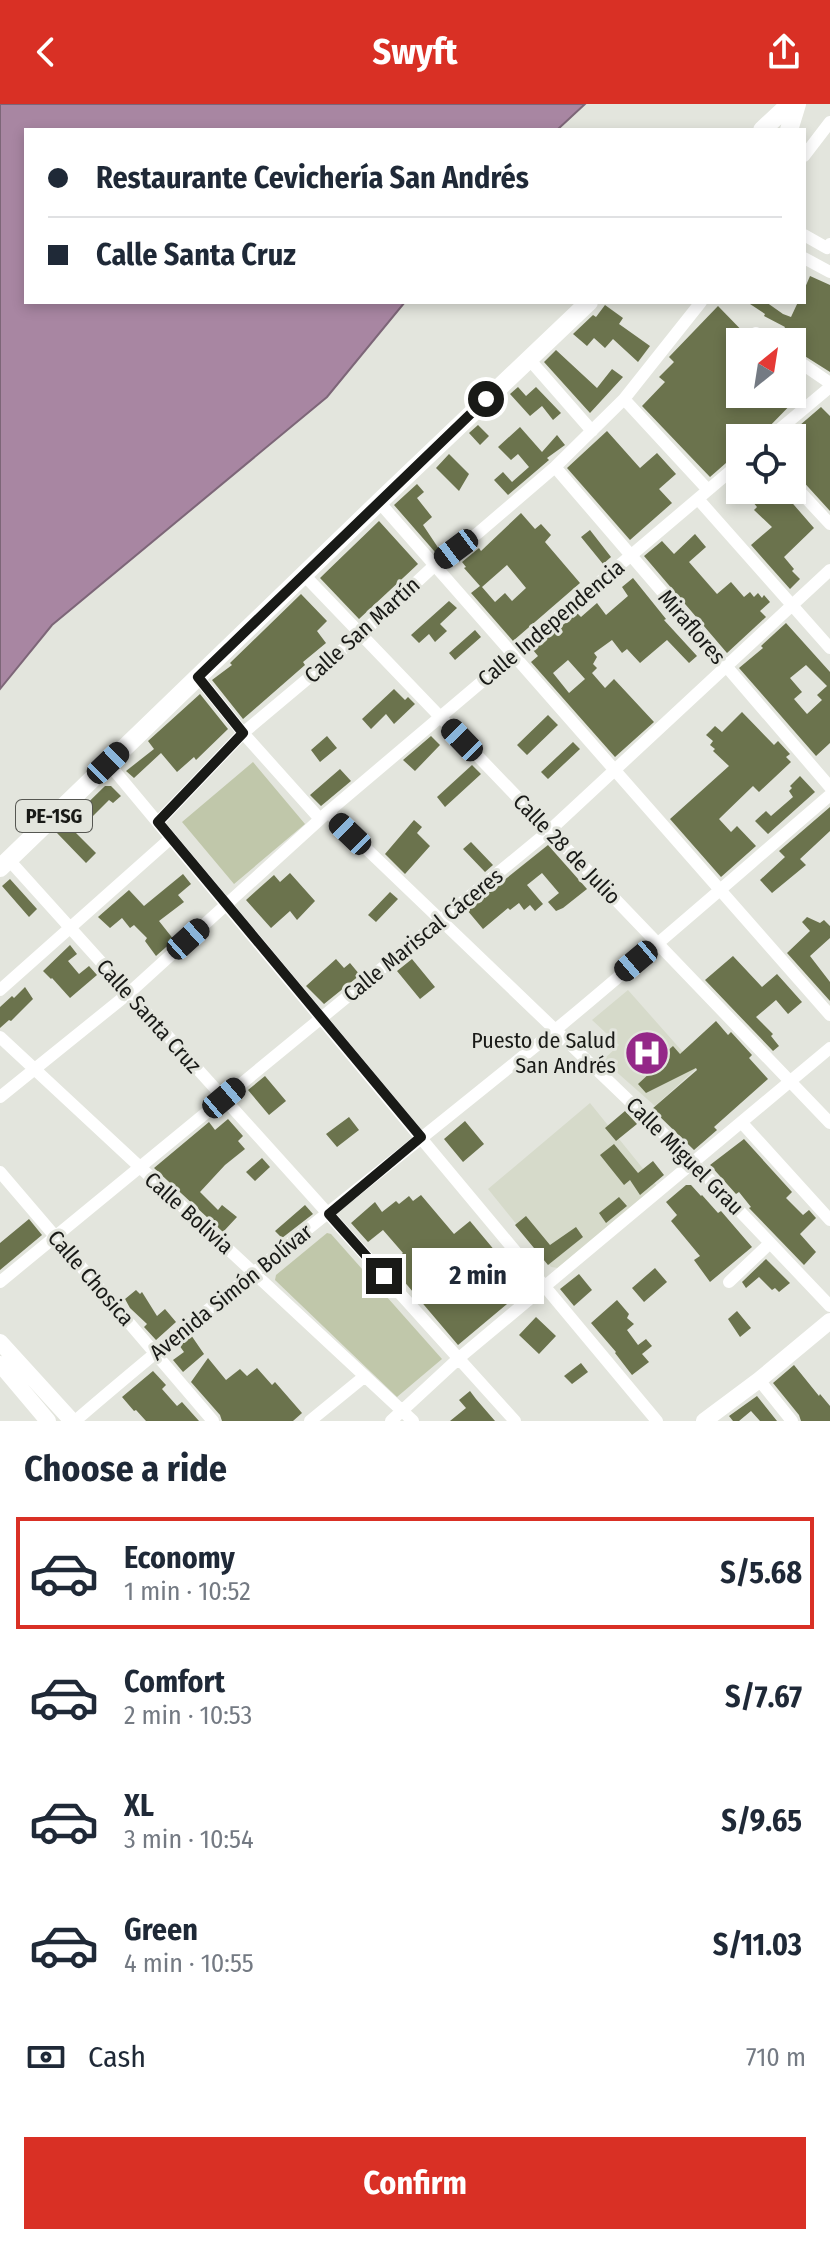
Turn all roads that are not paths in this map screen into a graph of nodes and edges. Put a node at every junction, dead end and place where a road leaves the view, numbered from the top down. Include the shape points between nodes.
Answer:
1 (790, 104) edge
2 (797, 104) edge
3 (830, 122) edge
4 (764, 128) edge
5 (790, 128) edge
6 (806, 153) edge
7 (806, 236) edge
8 (830, 244) edge
9 (806, 259) edge
10 (830, 272) edge
11 (587, 304) edge
12 (699, 304) edge
13 (528, 358) junction
14 (806, 370) edge
15 (828, 390) edge
16 (624, 399) junction
17 (786, 424) edge
18 (592, 431) junction
19 (555, 467) junction
20 (726, 475) edge
21 (703, 495) junction
22 (806, 498) edge
23 (379, 502) junction
24 (830, 524) edge
25 (631, 556) junction
26 (435, 565) junction
27 (830, 570) edge
28 (304, 575) junction
29 (792, 606) junction
30 (361, 634) junction
31 (830, 648) edge
32 (514, 655) junction
33 (726, 667) junction
34 (198, 677) junction
35 (440, 717) junction
36 (243, 733) junction
37 (108, 763) junction
38 (615, 770) junction
39 (830, 787) edge
40 (830, 795) edge
41 (324, 816) junction
42 (158, 822) junction
43 (549, 831) junction
44 (171, 838) junction
45 (4, 864) edge
46 (720, 889) junction
47 (227, 904) junction
48 (440, 921) junction
49 (70, 928) junction
50 (657, 943) junction
51 (0, 990) edge
52 (129, 993) junction
53 (830, 1015) edge
54 (322, 1018) junction
55 (555, 1030) junction
56 (0, 1037) edge
57 (830, 1048) edge
58 (35, 1070) junction
59 (789, 1082) junction
60 (0, 1097) edge
61 (224, 1098) junction
62 (742, 1123) junction
63 (830, 1123) edge
64 (421, 1137) junction
65 (694, 1163) junction
66 (139, 1168) junction
67 (0, 1172) edge
68 (329, 1214) junction
69 (830, 1220) edge
70 (56, 1237) junction
71 (770, 1243) junction
72 (253, 1272) junction
73 (0, 1282) edge
74 (729, 1282) dead end
75 (545, 1285) junction
76 (830, 1306) edge
77 (830, 1321) edge
78 (0, 1342) edge
79 (156, 1352) junction
80 (459, 1358) junction
81 (0, 1364) edge
82 (365, 1376) junction
83 (759, 1380) junction
84 (402, 1411) junction
85 (48, 1421) edge
86 (74, 1421) edge
87 (213, 1421) edge
88 (310, 1421) edge
89 (391, 1421) edge
90 (413, 1421) edge
91 (515, 1421) edge
92 (657, 1421) edge
93 (704, 1421) edge
94 (792, 1421) edge

1 - 4 main road
2 - 5 main road
3 - 6 street
7 - 8 street via 827,248
9 - 10 street
11 - 13 main road, PE-1SG
12 - 16 street, Calle San Martín
13 - 18 street
13 - 23 main road, PE-1SG
14 - 15 street
15 - 17 street
16 - 18 street, Calle San Martín
16 - 21 street
18 - 19 street, Calle San Martín
19 - 25 street, Miraflores
19 - 26 street, Calle San Martín
20 - 21 street, Calle Independencia
21 - 25 street, Calle Independencia
21 - 29 street
22 - 24 street
23 - 26 street
23 - 28 main road, PE-1SG
25 - 32 street, Calle Independencia
25 - 33 street, Miraflores
26 - 30 street, Calle San Martín
26 - 32 street
27 - 29 street, Calle Mariscal Cáceres
28 - 30 street, Calle 28 de Julio
28 - 34 main road, PE-1SG
29 - 31 street
29 - 33 street, Calle Mariscal Cáceres
30 - 35 street, Calle 28 de Julio
30 - 36 street, Calle San Martín
32 - 35 street, Calle Independencia
32 - 38 street
33 - 38 street, Calle Mariscal Cáceres
33 - 39 street, Miraflores
34 - 36 street, Calle Miguel Grau
34 - 37 main road, PE-1SG
35 - 41 street, Calle Independencia
35 - 43 street, Calle 28 de Julio
36 - 41 street, Calle Miguel Grau
36 - 42 street, Calle San Martín
37 - 42 street
37 - 45 main road, PE-1SG
38 - 43 street, Calle Mariscal Cáceres
38 - 46 street
40 - 46 street, Avenida Simón Bolívar
41 - 47 street, Calle Independencia
41 - 48 street, Calle Miguel Grau
42 - 44 street
43 - 48 street, Calle Mariscal Cáceres
43 - 50 street, Calle 28 de Julio
44 - 47 street
44 - 49 street
45 - 49 street, Calle Santa Cruz
46 - 50 street, Avenida Simón Bolívar
46 - 53 street
47 - 52 street, Calle Independencia
47 - 54 street
48 - 54 street, Calle Mariscal Cáceres
48 - 55 street, Calle Miguel Grau
49 - 51 street
49 - 52 street, Calle Santa Cruz
50 - 55 street, Avenida Simón Bolívar
50 - 59 street, Calle 28 de Julio
52 - 58 street, Calle Independencia
52 - 61 street, Calle Santa Cruz
54 - 61 street, Calle Mariscal Cáceres
54 - 64 street
55 - 64 street, Avenida Simón Bolívar
55 - 65 street, Calle Miguel Grau
56 - 58 street, Calle Bolivia
57 - 59 street
58 - 60 street, Calle Independencia
58 - 66 street, Calle Bolivia
59 - 62 street
59 - 63 street, Calle 28 de Julio
61 - 66 street, Calle Mariscal Cáceres
61 - 68 street, Calle Santa Cruz
62 - 65 street
62 - 69 street
64 - 68 street, Avenida Simón Bolívar
64 - 75 street
65 - 71 street, Calle Miguel Grau
65 - 75 street
66 - 70 street, Calle Mariscal Cáceres
66 - 72 street, Calle Bolivia
67 - 70 street, Calle Chosica
68 - 72 street, Avenida Simón Bolívar
68 - 80 street, Calle Santa Cruz
70 - 73 street, Calle Mariscal Cáceres
70 - 79 street, Calle Chosica
71 - 74 street
71 - 76 street, Calle Miguel Grau
72 - 79 street, Avenida Simón Bolívar
72 - 82 street, Calle Bolivia
75 - 80 street
75 - 92 street
77 - 83 street
78 - 86 street
79 - 86 street, Avenida Simón Bolívar
79 - 87 street, Calle Chosica
80 - 84 street
80 - 91 street, Calle Santa Cruz
81 - 85 street
82 - 84 street, Calle Bolivia
82 - 88 street
83 - 93 street
83 - 94 street
84 - 89 street
84 - 90 street, Calle Bolivia

